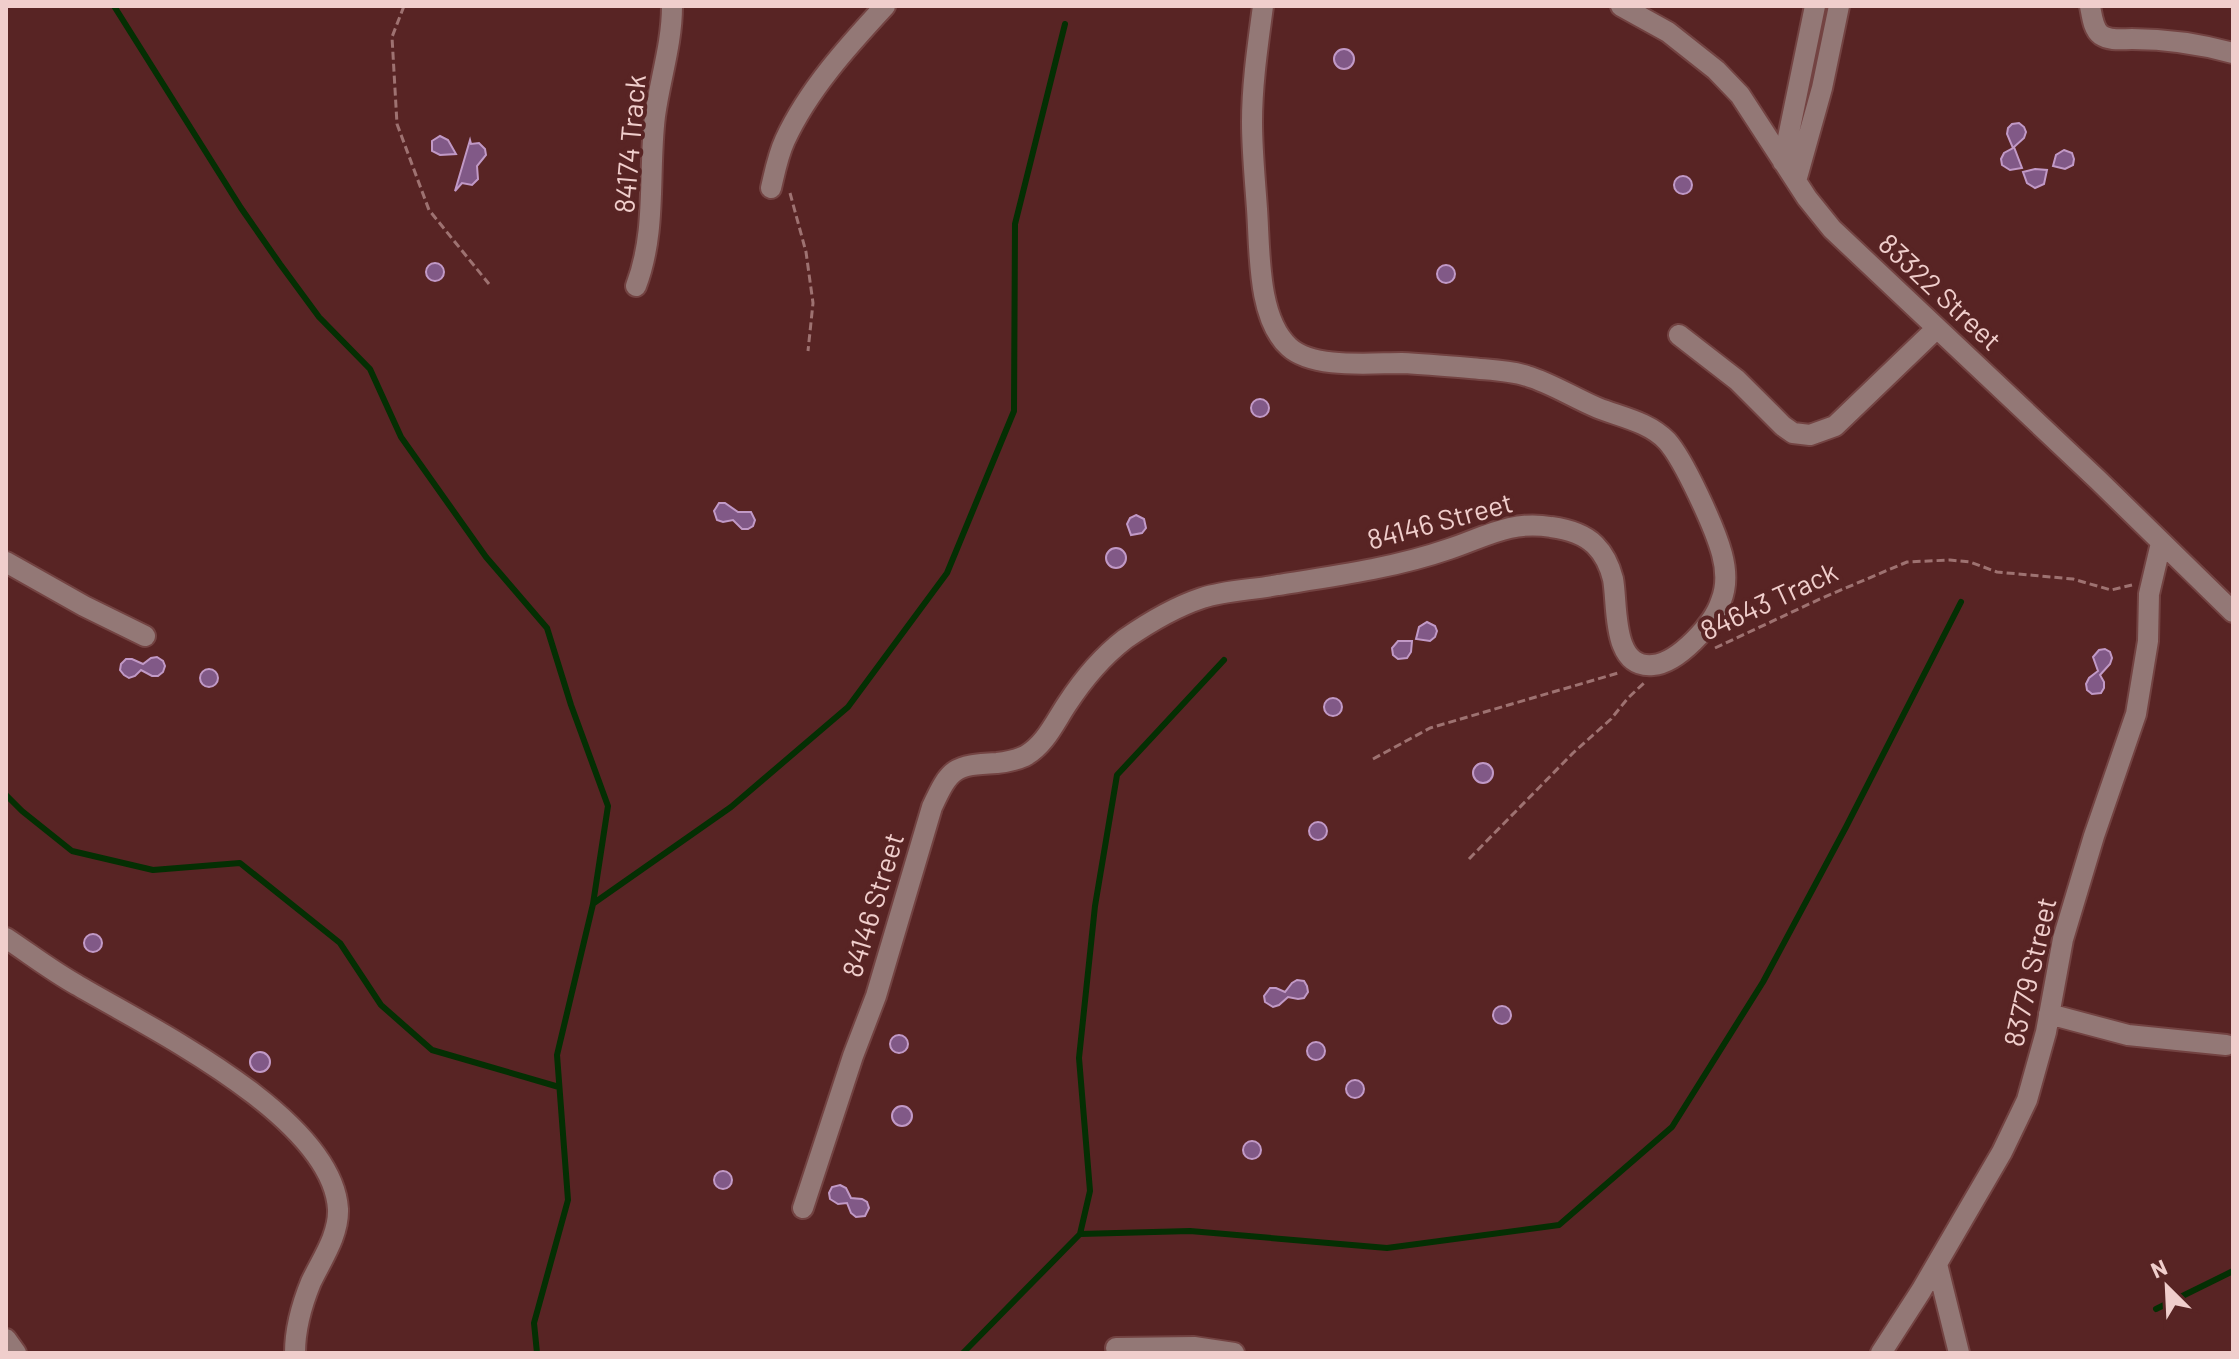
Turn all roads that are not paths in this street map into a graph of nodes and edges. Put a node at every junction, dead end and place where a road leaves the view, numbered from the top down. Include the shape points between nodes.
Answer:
1 (672, 6) edge
2 (885, 6) edge
3 (1263, 6) edge
4 (1621, 6) edge
5 (1815, 6) edge
6 (1839, 6) edge
7 (2090, 6) edge
8 (2233, 53) edge
9 (1783, 162) junction
10 (1796, 181) junction
11 (771, 188) dead end
12 (636, 286) dead end
13 (1937, 328) junction
14 (1679, 335) dead end
15 (2161, 543) junction
16 (6, 562) edge
17 (2233, 612) edge
18 (145, 636) dead end
19 (6, 938) edge
20 (2049, 1014) junction
21 (2226, 1045) dead end
22 (803, 1208) dead end
23 (1937, 1264) junction
24 (6, 1339) edge
25 (1116, 1348) dead end
26 (16, 1353) edge
27 (295, 1353) edge
28 (1234, 1353) edge
29 (1881, 1353) edge
30 (1959, 1353) edge

1 - 12 street, 84174 Track via 652,153 651,222
2 - 11 street via 820,84 786,138
3 - 22 street, 84146 Street via 1252,119 1263,290 1273,325 1286,345 1318,361 1511,372 1648,427 1674,450 1720,546 1726,579 1721,602 1686,648 1658,665 1642,664 1624,649 1618,633 1612,575 1600,551 1583,536 1529,525 1503,528 1421,558 1212,595 1148,624 1109,653 1052,729 1023,757 970,763 942,784
4 - 9 street, 83322 Street via 1668,32 1716,70 1740,95
5 - 9 street
6 - 10 street
7 - 8 street via 2096,29 2111,39 2173,41
9 - 10 street, 83322 Street
10 - 13 street, 83322 Street via 1832,229
13 - 14 street via 1835,426 1810,435 1783,426 1737,380
13 - 15 street, 83322 Street
15 - 17 street, 83322 Street
15 - 20 street, 83779 Street via 2149,594 2148,641 2136,714 2063,939
16 - 18 street
19 - 27 street via 266,1102 317,1158 335,1194 337,1222 305,1297
20 - 21 street via 2128,1035
20 - 23 street, 83779 Street via 2027,1100
23 - 29 street, 83779 Street
23 - 30 street
24 - 26 street
25 - 28 street via 1194,1347

